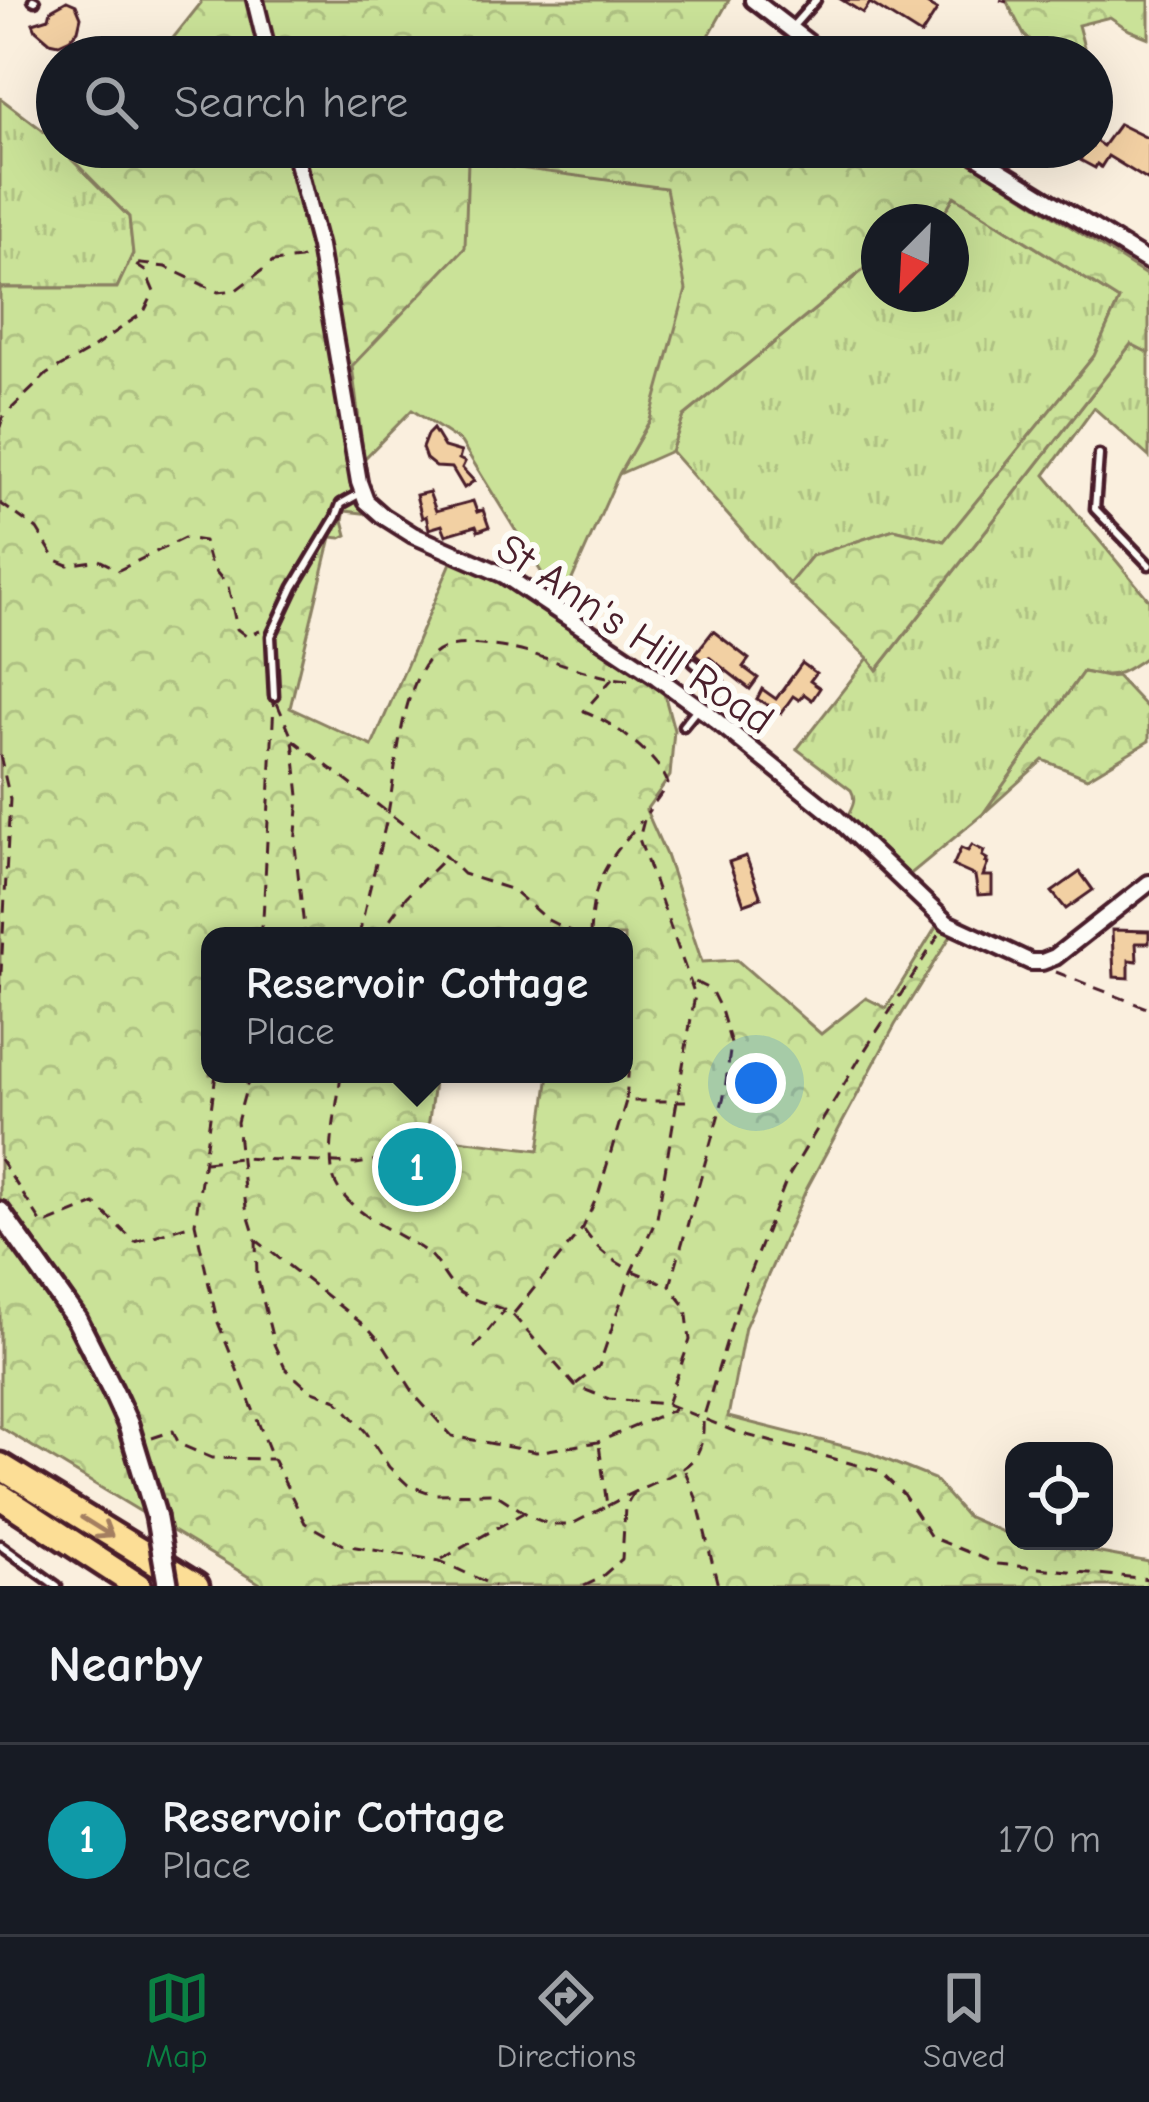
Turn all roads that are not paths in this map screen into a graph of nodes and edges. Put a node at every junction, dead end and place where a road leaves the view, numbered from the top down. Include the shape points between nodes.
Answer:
1 (255, 0) edge
2 (753, 0) edge
3 (816, 0) edge
4 (790, 28) junction
5 (264, 36) edge
6 (800, 36) edge
7 (298, 168) edge
8 (996, 168) edge
9 (1149, 262) edge
10 (1099, 455) dead end
11 (362, 493) junction
12 (1149, 565) edge
13 (694, 663) dead end
14 (274, 696) road end
15 (703, 710) junction
16 (683, 726) dead end
17 (1149, 883) edge
18 (0, 1212) edge
19 (0, 1466) edge
20 (0, 1496) edge
21 (0, 1545) edge
22 (57, 1586) edge
23 (138, 1586) edge
24 (168, 1586) edge
25 (196, 1586) edge

1 - 5 street
2 - 4 street
3 - 4 lane
4 - 6 street
7 - 11 street
8 - 9 street
10 - 12 lane via 1095,509
11 - 14 lane via 341,504 293,587 272,636
11 - 15 street, St Ann's Hill Road via 413,535 504,575
13 - 15 lane via 718,683
15 - 16 lane
15 - 17 street, St Ann's Hill Road via 837,818 947,923 1019,958 1055,957
18 - 24 main road, bridge via 77,1320 128,1424
19 -> 25 highway
20 - 23 highway
21 - 22 lane

